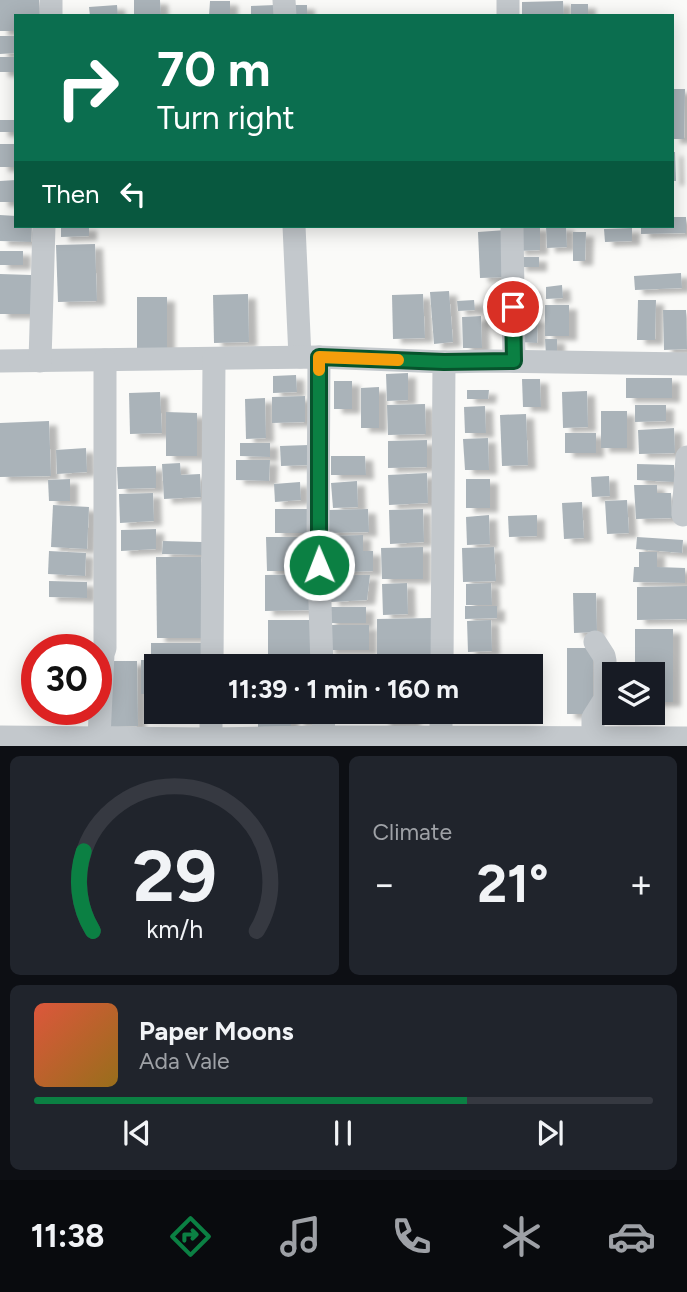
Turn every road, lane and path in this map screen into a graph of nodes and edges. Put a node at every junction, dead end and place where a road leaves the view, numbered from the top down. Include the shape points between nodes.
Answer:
1 (44, 228) edge
2 (294, 228) edge
3 (512, 228) edge
4 (310, 357) junction
5 (214, 359) junction
6 (105, 360) junction
7 (0, 361) edge
8 (40, 361) junction
9 (514, 361) junction
10 (444, 362) junction
11 (687, 364) edge
12 (687, 457) edge
13 (683, 515) dead end
14 (595, 642) dead end
15 (212, 654) edge
16 (322, 654) edge
17 (442, 654) edge
18 (208, 724) edge
19 (323, 724) edge
20 (441, 724) edge
21 (0, 737) edge
22 (99, 737) junction
23 (324, 737) junction
24 (593, 738) junction
25 (687, 738) edge
26 (203, 741) edge
27 (356, 742) edge
28 (441, 742) edge

1 - 8 street
2 - 4 street
3 - 9 street
4 - 5 street
4 - 10 street
4 - 16 street
5 - 6 street
5 - 15 street
6 - 8 street
6 - 22 street via 105,648
7 - 8 street
9 - 10 street
9 - 11 street
10 - 17 street
12 - 13 street
14 - 24 street via 606,661 606,694 593,718
18 - 26 street
19 - 23 street
20 - 28 street
21 - 22 street
22 - 26 street
23 - 26 street
23 - 27 street
24 - 25 street
24 - 28 street
27 - 28 street

